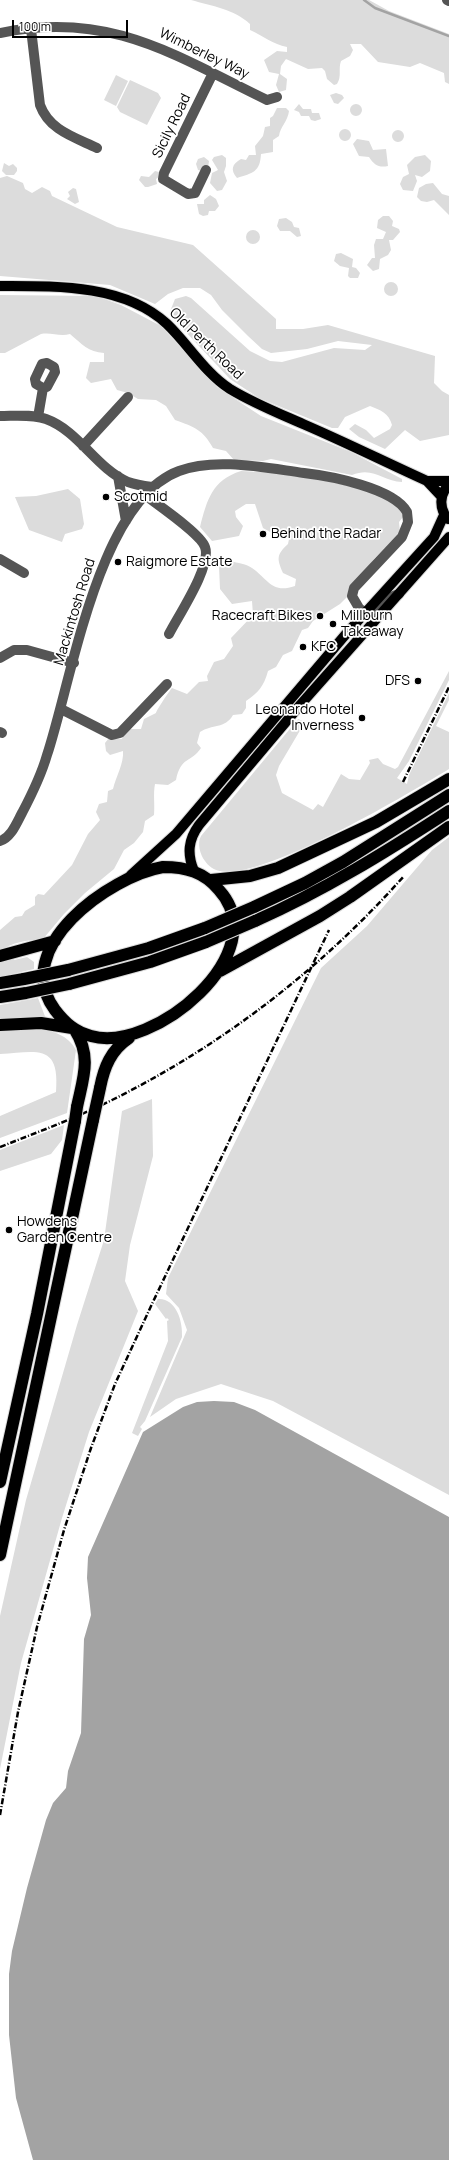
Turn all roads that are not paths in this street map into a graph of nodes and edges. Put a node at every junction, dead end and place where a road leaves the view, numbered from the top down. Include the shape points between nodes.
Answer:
1 (31, 29) junction
2 (0, 34) edge
3 (213, 74) junction
4 (277, 97) dead end
5 (96, 148) dead end
6 (206, 170) dead end
7 (0, 286) edge
8 (43, 388) dead end
9 (128, 397) dead end
10 (0, 416) edge
11 (38, 417) junction
12 (83, 446) junction
13 (118, 476) junction
14 (427, 481) junction
15 (449, 481) edge
16 (449, 485) edge
17 (149, 491) junction
18 (442, 497) junction
19 (447, 518) edge
20 (126, 521) junction
21 (449, 537) edge
22 (2, 564) edge
23 (24, 573) dead end
24 (399, 594) junction
25 (364, 614) junction
26 (169, 634) dead end
27 (0, 658) edge
28 (74, 663) junction
29 (167, 684) dead end
30 (61, 709) junction
31 (449, 779) edge
32 (449, 794) edge
33 (449, 810) edge
34 (449, 827) edge
35 (0, 841) edge
36 (194, 871) junction
37 (128, 878) junction
38 (211, 880) junction
39 (55, 941) junction
40 (0, 956) edge
41 (219, 972) junction
42 (0, 983) edge
43 (0, 997) edge
44 (0, 1025) edge
45 (73, 1029) junction
46 (135, 1034) junction
47 (13, 1424) junction
48 (0, 1464) edge
49 (0, 1482) edge
50 (0, 1555) edge

1 - 2 street, Wimberley Way
1 - 3 street, Wimberley Way via 80,27 117,33 162,49
1 - 5 street via 43,115 50,124
3 - 4 street, Wimberley Way via 267,100
3 - 6 street, Sicily Road via 163,179 188,194 195,193
7 - 14 main road, Old Perth Road via 43,287 100,293 113,295 140,306 167,324 228,388 261,407
8 - 11 street
9 - 12 street
10 - 11 street
11 - 12 street via 63,428
12 - 13 street
13 - 17 street
13 - 20 street
14 - 15 main road, Old Perth Road
14 - 18 main road, Old Perth Road
16 - 18 main road
17 - 20 street, Mackintosh Road
17 - 25 street, Mackintosh Road via 168,476 193,467 234,466 320,474 350,482 395,500 407,512 406,530 354,588 354,602
17 - 26 street via 198,536 206,548 203,569
18 - 19 main road via 441,506
19 - 25 main road via 434,537
20 - 28 street, Mackintosh Road via 102,567 92,594
21 - 24 main road
22 - 23 street
24 - 25 street via 386,599 371,616
24 - 36 main road via 301,704 199,825 189,845
25 - 37 main road via 176,834
27 - 28 street via 14,650 26,650
28 - 30 street, Mackintosh Road
29 - 30 street via 120,733 112,736
30 - 35 street, Mackintosh Road via 37,784 16,823 6,838
31 - 38 highway via 376,822 278,868 250,876
32 - 42 highway, bridge via 343,862 305,883 205,928 149,948 68,970
33 - 43 highway, bridge via 347,875 255,921 206,942 150,962 69,984
34 - 41 highway via 338,905
36 - 37 highway via 163,867
36 - 38 highway
37 - 39 highway via 89,901 68,922
38 - 41 highway via 223,894 233,924 232,939
39 - 40 highway
39 - 45 highway via 45,967 44,985 47,996 57,1012
41 - 46 highway via 198,994 166,1020
44 - 45 highway via 42,1023
45 - 46 highway via 104,1039
45 - 47 highway, bridge via 83,1045 86,1058 39,1306
46 - 50 highway, bridge via 114,1051 106,1066 100,1088
47 - 48 highway
47 - 49 highway

